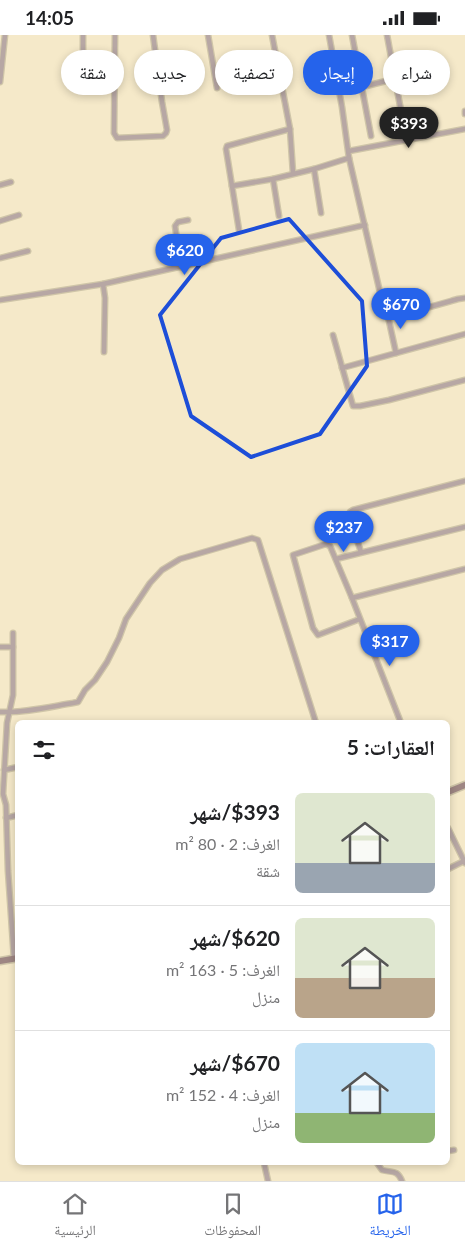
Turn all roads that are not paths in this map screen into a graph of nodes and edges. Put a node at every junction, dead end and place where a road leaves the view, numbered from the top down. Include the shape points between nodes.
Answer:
1 (5, 35) edge
2 (83, 35) edge
3 (116, 35) edge
4 (153, 35) edge
5 (208, 35) edge
6 (272, 35) edge
7 (329, 35) edge
8 (352, 35) edge
9 (387, 35) edge
10 (83, 50) edge
11 (355, 50) edge
12 (389, 50) edge
13 (1, 66) edge
14 (215, 76) edge
15 (0, 82) edge
16 (363, 95) edge
17 (397, 95) edge
18 (404, 127) dead end
19 (290, 129) junction
20 (465, 129) edge
21 (371, 136) dead end
22 (349, 151) junction
23 (349, 158) junction
24 (314, 169) junction
25 (293, 173) junction
26 (273, 179) junction
27 (10, 182) dead end
28 (0, 185) edge
29 (232, 186) junction
30 (321, 213) dead end
31 (19, 215) dead end
32 (279, 216) dead end
33 (188, 220) dead end
34 (0, 221) edge
35 (365, 225) junction
36 (239, 230) dead end
37 (28, 251) dead end
38 (0, 258) edge
39 (181, 267) junction
40 (103, 284) junction
41 (465, 299) edge
42 (0, 300) edge
43 (386, 312) junction
44 (465, 334) edge
45 (333, 335) dead end
46 (104, 352) dead end
47 (396, 353) junction
48 (342, 368) junction
49 (465, 380) edge
50 (465, 481) edge
51 (465, 527) edge
52 (360, 552) junction
53 (336, 559) junction
54 (465, 569) edge
55 (352, 598) junction
56 (360, 619) junction
57 (13, 633) dead end
58 (0, 647) edge
59 (13, 647) junction
60 (0, 712) edge
61 (8, 712) junction
62 (315, 720) edge
63 (400, 720) edge
64 (15, 768) edge
65 (4, 770) junction
66 (465, 785) edge
67 (450, 791) edge
68 (15, 816) edge
69 (6, 818) junction
70 (450, 832) edge
71 (465, 862) edge
72 (450, 868) edge
73 (15, 947) edge
74 (15, 958) edge
75 (0, 961) edge
76 (454, 1150) dead end
77 (450, 1151) edge
78 (264, 1165) edge
79 (378, 1165) edge
80 (268, 1181) edge
81 (402, 1181) edge

1 - 13 street
2 - 10 street
3 - 4 street via 114,133 118,138 163,136 166,133
5 - 14 street
6 - 19 street
7 - 22 street
8 - 11 street
9 - 12 street
13 - 15 street
16 - 21 street
17 - 18 street
19 - 25 street
19 - 29 street via 227,146
20 - 22 street
22 - 23 street
23 - 24 street
23 - 35 street
24 - 25 street
24 - 30 street
25 - 26 street
26 - 29 street
26 - 32 street
27 - 28 street
29 - 36 street
31 - 34 street
33 - 39 street via 175,226
35 - 39 street
35 - 43 street
37 - 38 street
39 - 40 street
40 - 42 street
40 - 46 street
41 - 43 street via 398,314
43 - 47 street
44 - 47 street
45 - 48 street
47 - 48 street
48 - 49 street via 352,406
50 - 52 street via 353,510 349,516
51 - 52 street
52 - 53 street
53 - 55 street
53 - 56 street via 326,544 293,555 313,628 318,635
54 - 55 street
55 - 56 street
56 - 63 street
57 - 59 street
58 - 59 street
59 - 61 street via 13,695
60 - 61 street
61 - 62 street via 78,702 108,662 126,619 162,570 180,559 252,538 260,543
61 - 65 street
64 - 65 street
65 - 69 street
66 - 67 street
68 - 69 street
69 - 73 street
70 - 71 street
71 - 72 street
74 - 75 street
76 - 77 street
78 - 80 street
79 - 81 street via 382,1170 395,1172

